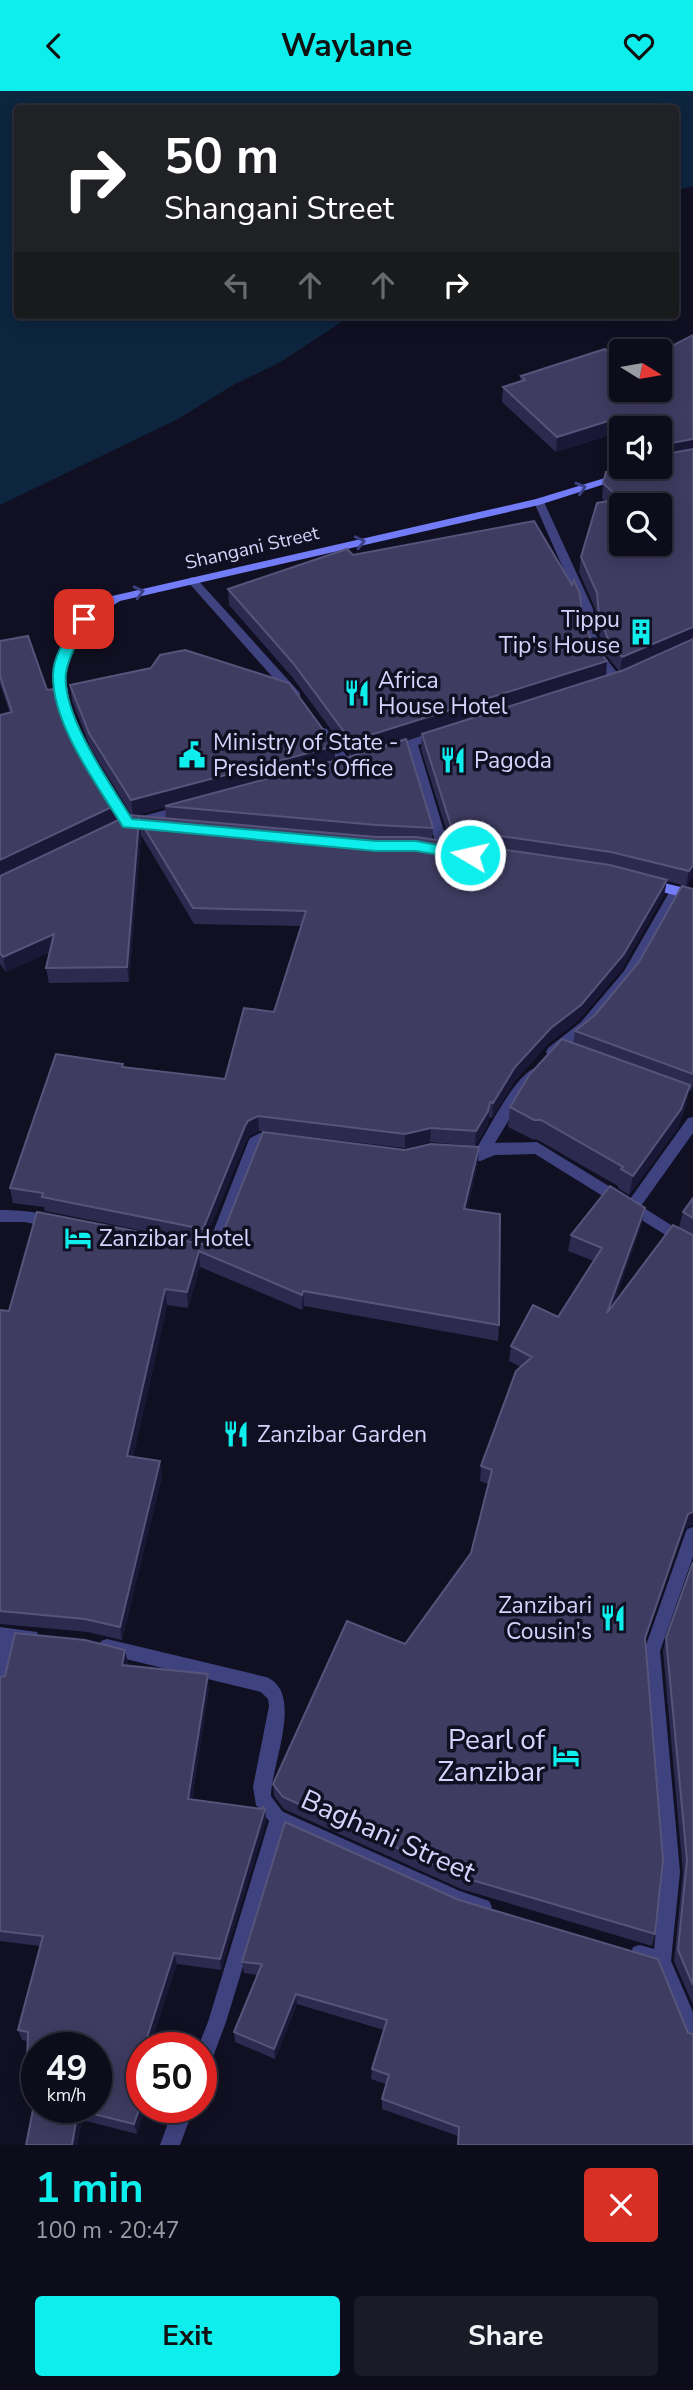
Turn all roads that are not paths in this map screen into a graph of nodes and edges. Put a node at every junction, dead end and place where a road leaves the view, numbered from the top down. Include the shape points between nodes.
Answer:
1 (614, 479) edge
2 (538, 502) junction
3 (192, 580) junction
4 (616, 680) edge
5 (302, 703) edge
6 (317, 724) edge
7 (450, 731) edge
8 (411, 743) junction
9 (373, 756) edge
10 (360, 760) edge
11 (192, 806) edge
12 (124, 826) junction
13 (170, 827) edge
14 (426, 848) edge
15 (451, 852) joint
16 (635, 881) edge
17 (676, 891) junction
18 (693, 895) edge
19 (693, 1122) edge
20 (297, 1144) edge
21 (442, 1152) edge
22 (480, 1155) junction
23 (633, 1207) junction
24 (0, 1216) edge
25 (63, 1224) edge
26 (693, 1246) edge
27 (194, 1250) edge
28 (693, 1534) edge
29 (5, 1636) edge
30 (49, 1640) edge
31 (88, 1643) edge
32 (0, 1682) edge
33 (279, 1819) junction
34 (497, 1911) edge
35 (624, 1950) edge
36 (662, 1961) junction
37 (213, 2032) edge
38 (693, 2035) edge
39 (178, 2123) edge
40 (170, 2145) edge

2 -> 1 main road, Shangani Street
3 -> 2 main road, Shangani Street
2 - 4 street via 587,609 598,657
3 - 5 street
12 -> 3 main road, Shangani Street via 83,750 64,705 59,674 84,619 116,598
6 - 10 street via 341,766
7 - 8 street
8 - 9 street
8 - 15 street
11 - 12 street
12 - 13 main road
14 - 15 main road
16 - 17 main road
17 - 18 main road
17 - 22 street via 629,974 586,1026 521,1088
19 - 23 street
20 - 27 street via 255,1142 215,1249
21 - 22 street
22 - 23 street via 493,1149 537,1147
23 - 26 street
24 - 25 street
28 - 36 street via 652,1651 671,1872
29 - 30 street
29 - 32 street
31 - 33 street, Baghani Street via 266,1685 278,1706 262,1799
33 - 34 street, Baghani Street via 459,1900
33 - 37 street
35 - 36 street
36 - 38 street
39 - 40 street

